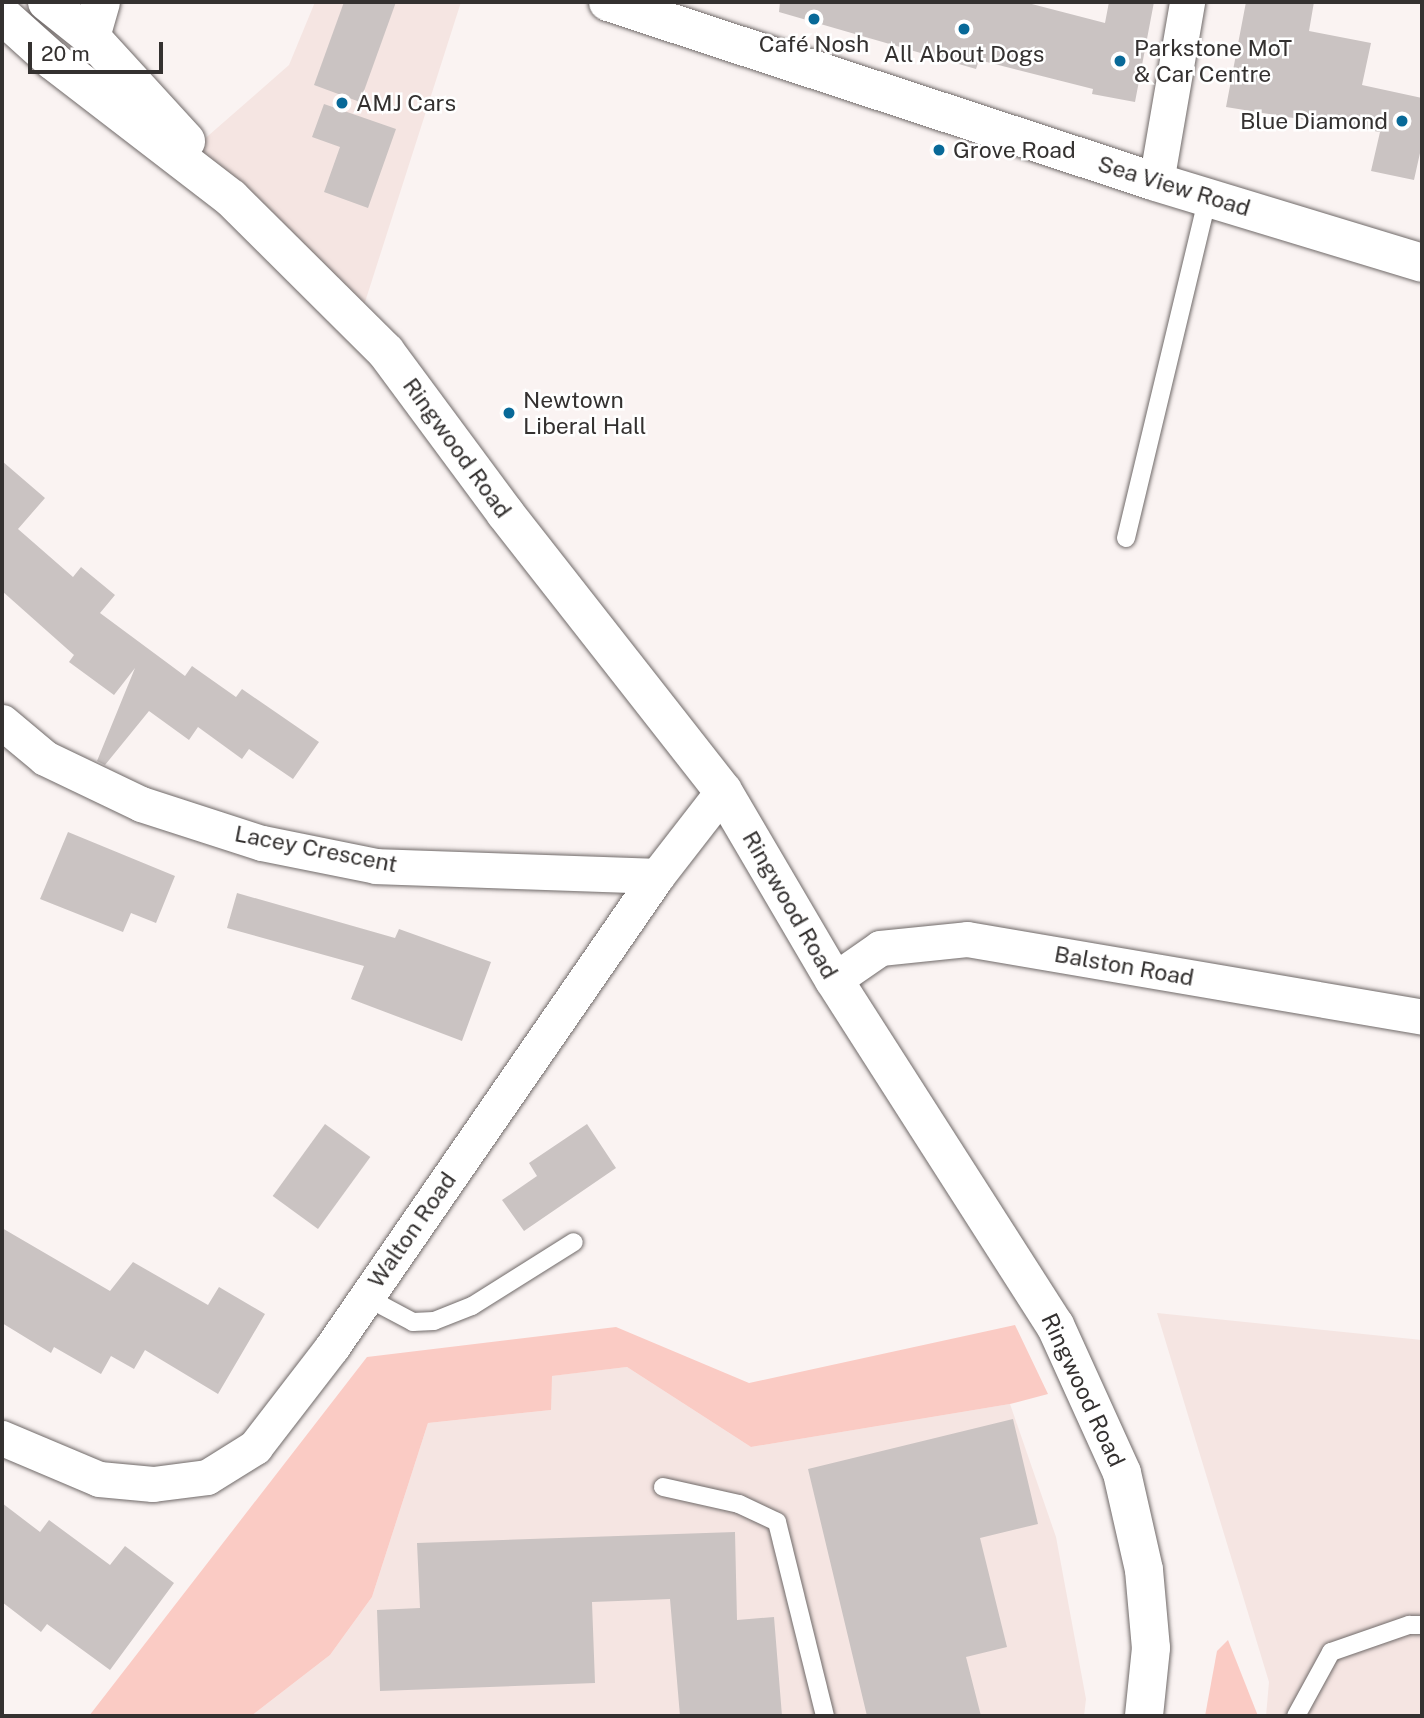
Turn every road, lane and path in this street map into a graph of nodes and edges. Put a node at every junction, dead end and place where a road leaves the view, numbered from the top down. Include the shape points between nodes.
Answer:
1 (2, 2) edge
2 (13, 2) edge
3 (18, 2) edge
4 (47, 2) edge
5 (1187, 2) edge
6 (629, 5) edge
7 (2, 15) edge
8 (96, 20) edge
9 (136, 125) junction
10 (1156, 181) junction
11 (1208, 197) junction
12 (231, 198) junction
13 (1422, 262) edge
14 (1126, 538) dead end
15 (2, 722) edge
16 (723, 791) junction
17 (657, 876) junction
18 (834, 980) junction
19 (1422, 1017) edge
20 (574, 1242) dead end
21 (366, 1297) junction
22 (2, 1438) edge
23 (663, 1487) dead end
24 (1422, 1625) edge
25 (825, 1716) edge
26 (1144, 1716) edge
27 (1296, 1716) edge

1 - 2 main road
3 - 9 main road
4 - 8 main road, Ringwood Road
5 - 10 street
6 - 10 main road, Sea View Road
7 - 9 main road, Ringwood Road
8 - 12 main road, Ringwood Road
9 - 12 main road, Ringwood Road
10 - 11 main road, Sea View Road
11 - 13 main road, Sea View Road
11 - 14 lane
12 - 16 main road, Ringwood Road via 386,352 505,513
15 - 17 street, Lacey Crescent via 45,758 141,804 262,843 376,866
16 - 17 street, Walton Road
16 - 18 main road, Ringwood Road
17 - 21 street, Walton Road
18 - 19 street, Balston Road via 880,948 967,939
18 - 26 main road, Ringwood Road via 1055,1325 1122,1474 1144,1570 1151,1648
20 - 21 lane via 472,1306 435,1321 413,1322
21 - 22 street, Walton Road via 255,1447 207,1478 153,1484 99,1479
23 - 25 lane via 739,1504 777,1522
24 - 27 lane via 1409,1625 1331,1652

